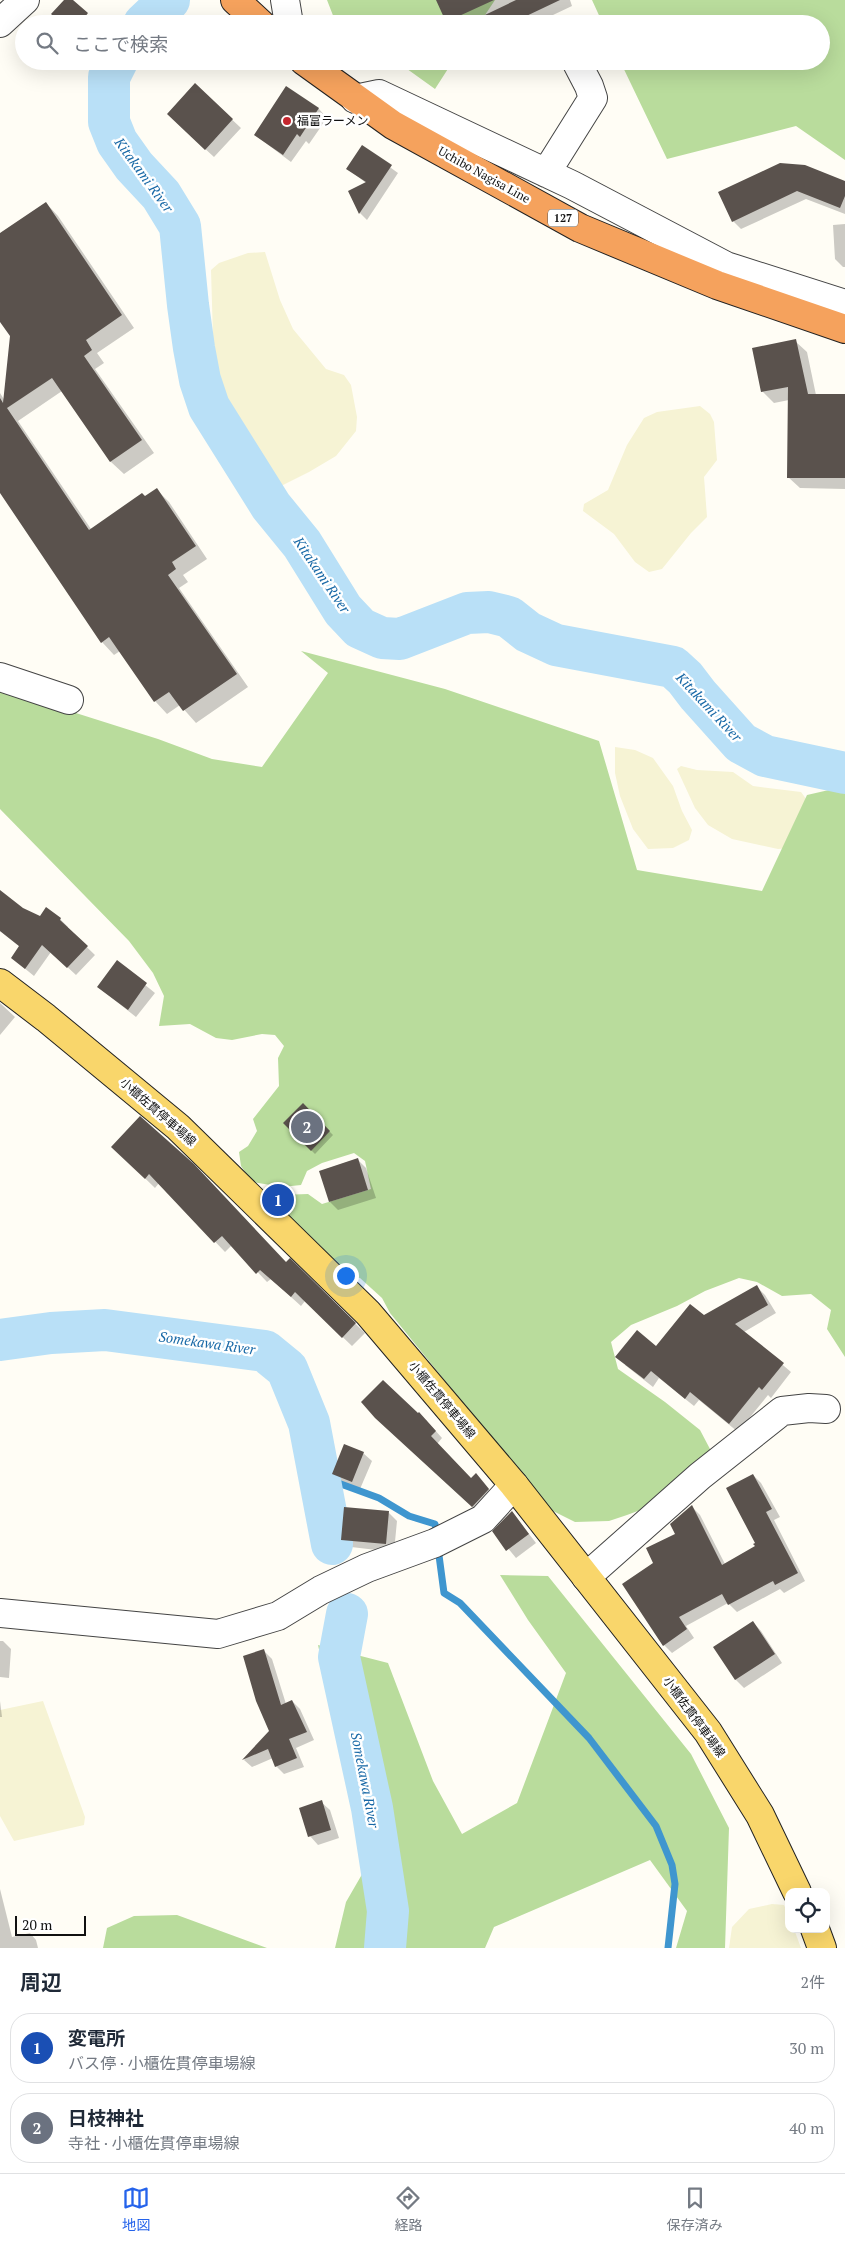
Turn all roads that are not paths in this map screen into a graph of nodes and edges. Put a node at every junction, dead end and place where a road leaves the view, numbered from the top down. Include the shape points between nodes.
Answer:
1 (25, 0) edge
2 (235, 0) edge
3 (285, 0) edge
4 (251, 15) edge
5 (288, 15) edge
6 (0, 23) edge
7 (316, 70) edge
8 (581, 70) edge
9 (355, 99) junction
10 (546, 173) junction
11 (845, 304) edge
12 (845, 329) edge
13 (0, 677) edge
14 (69, 700) dead end
15 (0, 984) edge
16 (826, 1409) dead end
17 (514, 1485) junction
18 (586, 1577) junction
19 (0, 1613) edge
20 (795, 1888) edge
21 (816, 1933) edge
22 (822, 1948) edge

1 - 6 street
2 - 4 highway
3 - 5 street
7 - 9 highway, Uchibo Nagisa Line / 127
8 - 10 street via 593,98
9 - 10 street via 379,94
9 - 12 highway, Uchibo Nagisa Line / 127 via 393,125 580,228 717,285
10 - 11 street via 726,266
13 - 14 street
15 - 17 main road, 小櫃佐貫停車場線 via 178,1127 242,1189 368,1313
16 - 18 street via 782,1411 700,1476
17 - 18 main road, 小櫃佐貫停車場線
17 - 19 street via 483,1519 435,1543 367,1568 278,1616 218,1634
18 - 20 main road, 小櫃佐貫停車場線 via 708,1732 760,1814
21 - 22 main road

